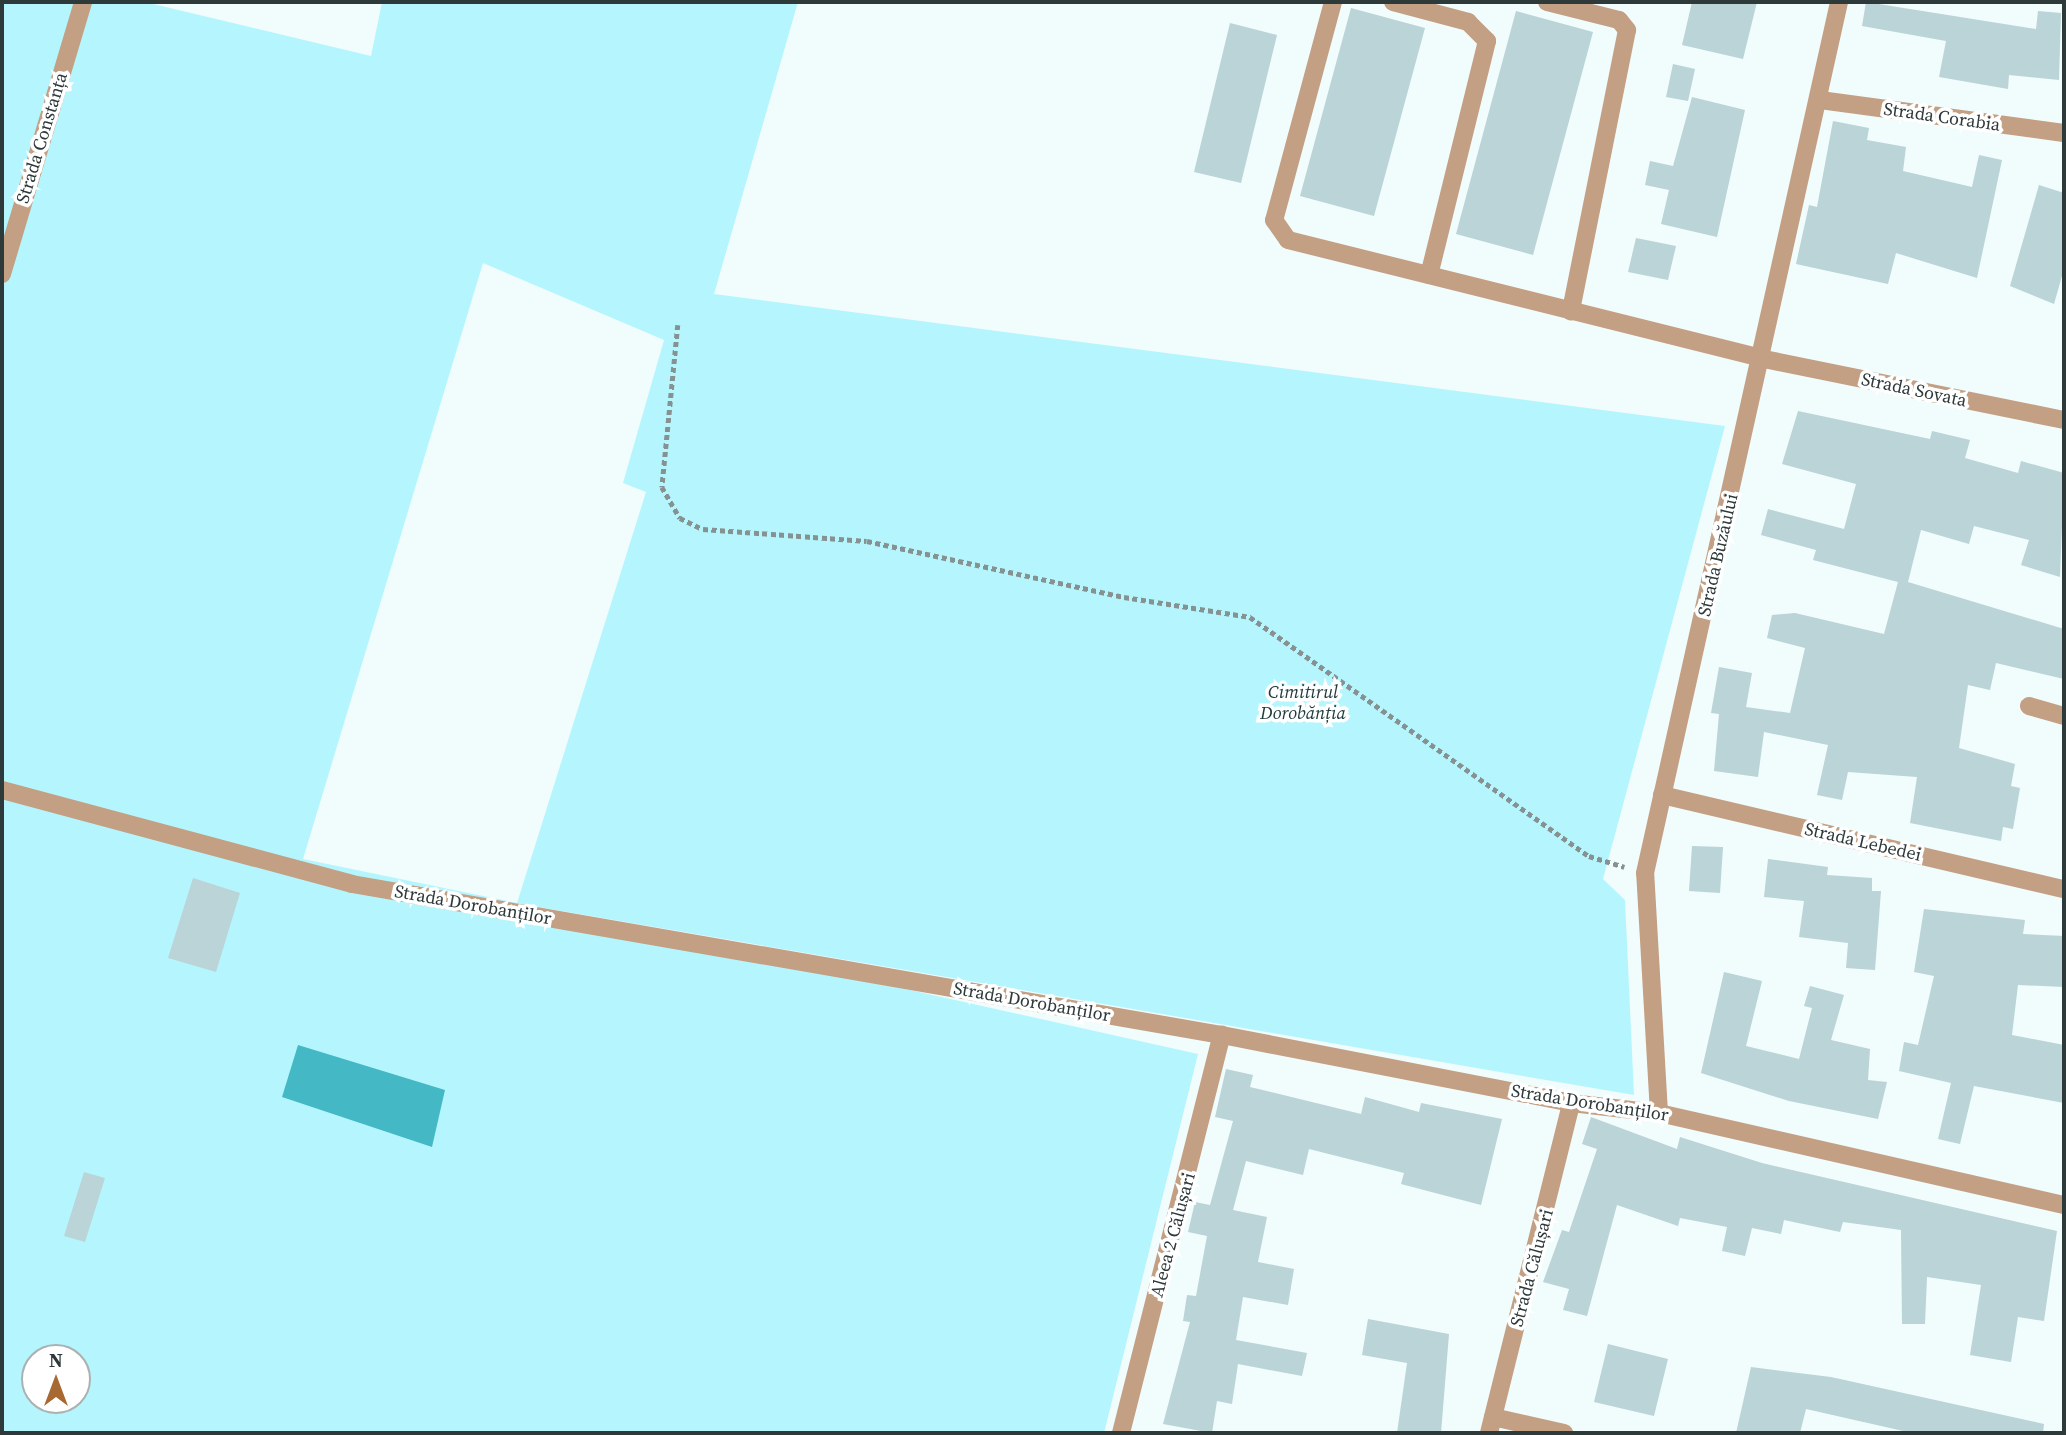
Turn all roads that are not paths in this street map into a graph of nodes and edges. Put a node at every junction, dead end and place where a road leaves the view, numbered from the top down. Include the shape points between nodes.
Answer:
1 (83, 2) edge
2 (1333, 2) edge
3 (1393, 2) edge
4 (1548, 2) edge
5 (1839, 2) edge
6 (1820, 100) junction
7 (2064, 133) edge
8 (2, 274) edge
9 (1429, 275) junction
10 (1571, 311) junction
11 (1764, 359) junction
12 (2064, 420) edge
13 (2029, 706) dead end
14 (2064, 716) edge
15 (2, 790) edge
16 (1662, 795) junction
17 (2064, 889) edge
18 (1222, 1035) junction
19 (1571, 1103) junction
20 (1659, 1113) junction
21 (2064, 1205) edge
22 (1491, 1425) edge
23 (1121, 1433) edge
24 (1564, 1433) edge

1 - 8 street, Strada Constanța
2 - 9 street, Strada Sovata via 1274,220 1276,230 1288,240
3 - 9 street via 1468,22 1487,41
4 - 10 street via 1619,20 1627,30
5 - 6 street, Strada Buzăului
6 - 7 street, Strada Corabia
6 - 11 street, Strada Buzăului
9 - 10 street, Strada Sovata
10 - 11 street, Strada Sovata
11 - 12 street, Strada Sovata
11 - 16 street, Strada Buzăului
13 - 14 street
15 - 18 street, Strada Dorobanților via 352,884
16 - 17 street, Strada Lebedei
16 - 20 street, Strada Buzăului via 1645,873
18 - 19 street, Strada Dorobanților
18 - 23 street, Aleea 2 Călușari
19 - 20 street, Strada Dorobanților
19 - 22 street, Strada Călușari
20 - 21 street, Strada Dorobanților
22 - 24 street

